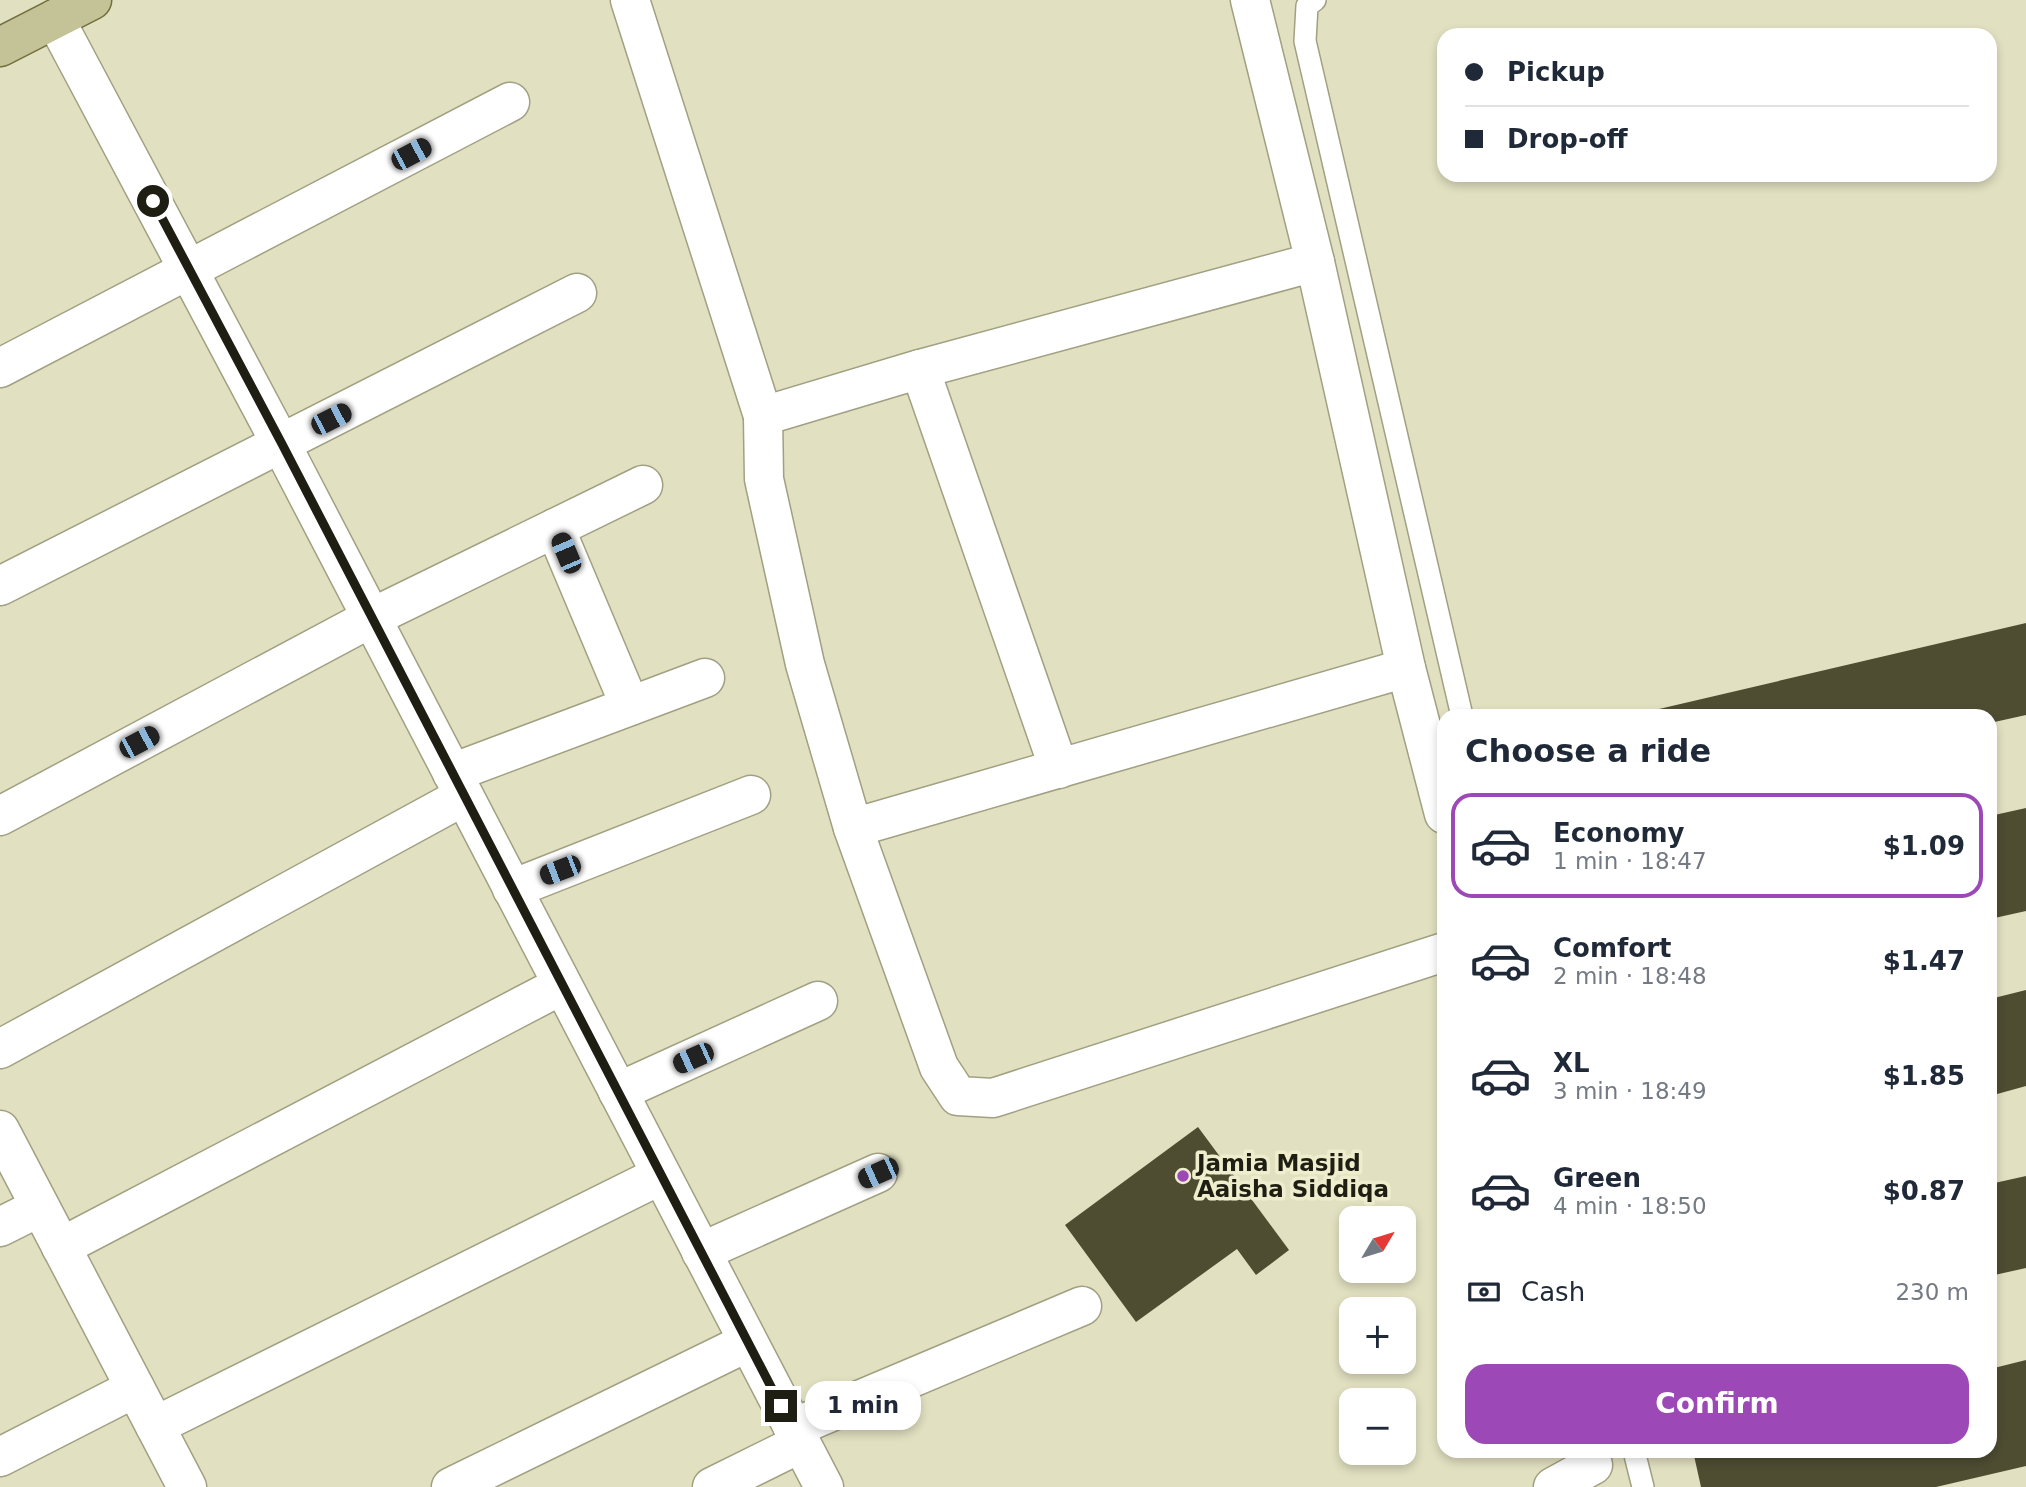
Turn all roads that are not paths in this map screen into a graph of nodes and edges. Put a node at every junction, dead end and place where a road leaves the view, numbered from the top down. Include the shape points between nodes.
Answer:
1 (92, 0) edge
2 (630, 0) edge
3 (1250, 0) edge
4 (1315, 0) edge
5 (55, 19) junction
6 (0, 47) edge
7 (510, 102) dead end
8 (1315, 262) junction
9 (190, 270) junction
10 (577, 293) dead end
11 (0, 368) edge
12 (920, 369) junction
13 (763, 416) junction
14 (282, 444) junction
15 (643, 485) dead end
16 (555, 528) junction
17 (0, 586) edge
18 (371, 618) junction
19 (1406, 668) junction
20 (705, 678) dead end
21 (630, 706) junction
22 (1460, 709) edge
23 (1059, 769) junction
24 (458, 784) junction
25 (1437, 787) edge
26 (751, 795) dead end
27 (0, 816) edge
28 (853, 828) junction
29 (512, 889) junction
30 (1437, 954) edge
31 (562, 985) junction
32 (818, 1001) dead end
33 (0, 1049) edge
34 (618, 1092) junction
35 (0, 1130) edge
36 (878, 1173) dead end
37 (661, 1175) junction
38 (40, 1207) junction
39 (0, 1227) edge
40 (61, 1247) junction
41 (701, 1252) junction
42 (1082, 1306) dead end
43 (748, 1342) junction
44 (135, 1388) junction
45 (155, 1426) junction
46 (797, 1435) junction
47 (0, 1457) edge
48 (1636, 1458) edge
49 (1594, 1468) edge
50 (187, 1487) edge
51 (451, 1487) edge
52 (712, 1487) edge
53 (824, 1487) edge
54 (1553, 1487) edge
55 (1643, 1487) edge

1 - 5 main road
2 - 13 street
3 - 8 street
4 - 22 lane via 1307,6 1305,41
5 - 6 main road
5 - 9 street
7 - 9 street
8 - 12 street
8 - 19 street
9 - 11 street
9 - 14 street
10 - 14 street
12 - 13 street
12 - 23 street
13 - 28 street via 764,479 805,664
14 - 17 street
14 - 18 street
15 - 16 street
16 - 18 street
16 - 21 street
18 - 24 street
18 - 27 street
19 - 23 street
19 - 25 street
20 - 21 street
21 - 24 street
23 - 28 street
24 - 29 street
24 - 33 street
26 - 29 street
28 - 30 street via 939,1067 958,1096 993,1098
29 - 31 street
31 - 34 street
31 - 40 street
32 - 34 street
34 - 37 street
35 - 38 street
36 - 41 street
37 - 41 street
37 - 45 street
38 - 39 street
38 - 40 street
40 - 44 street
41 - 43 street
42 - 46 street
43 - 46 street
43 - 51 street
44 - 45 street
44 - 47 street
45 - 50 street
46 - 52 street
46 - 53 street
48 - 55 lane
49 - 54 street

